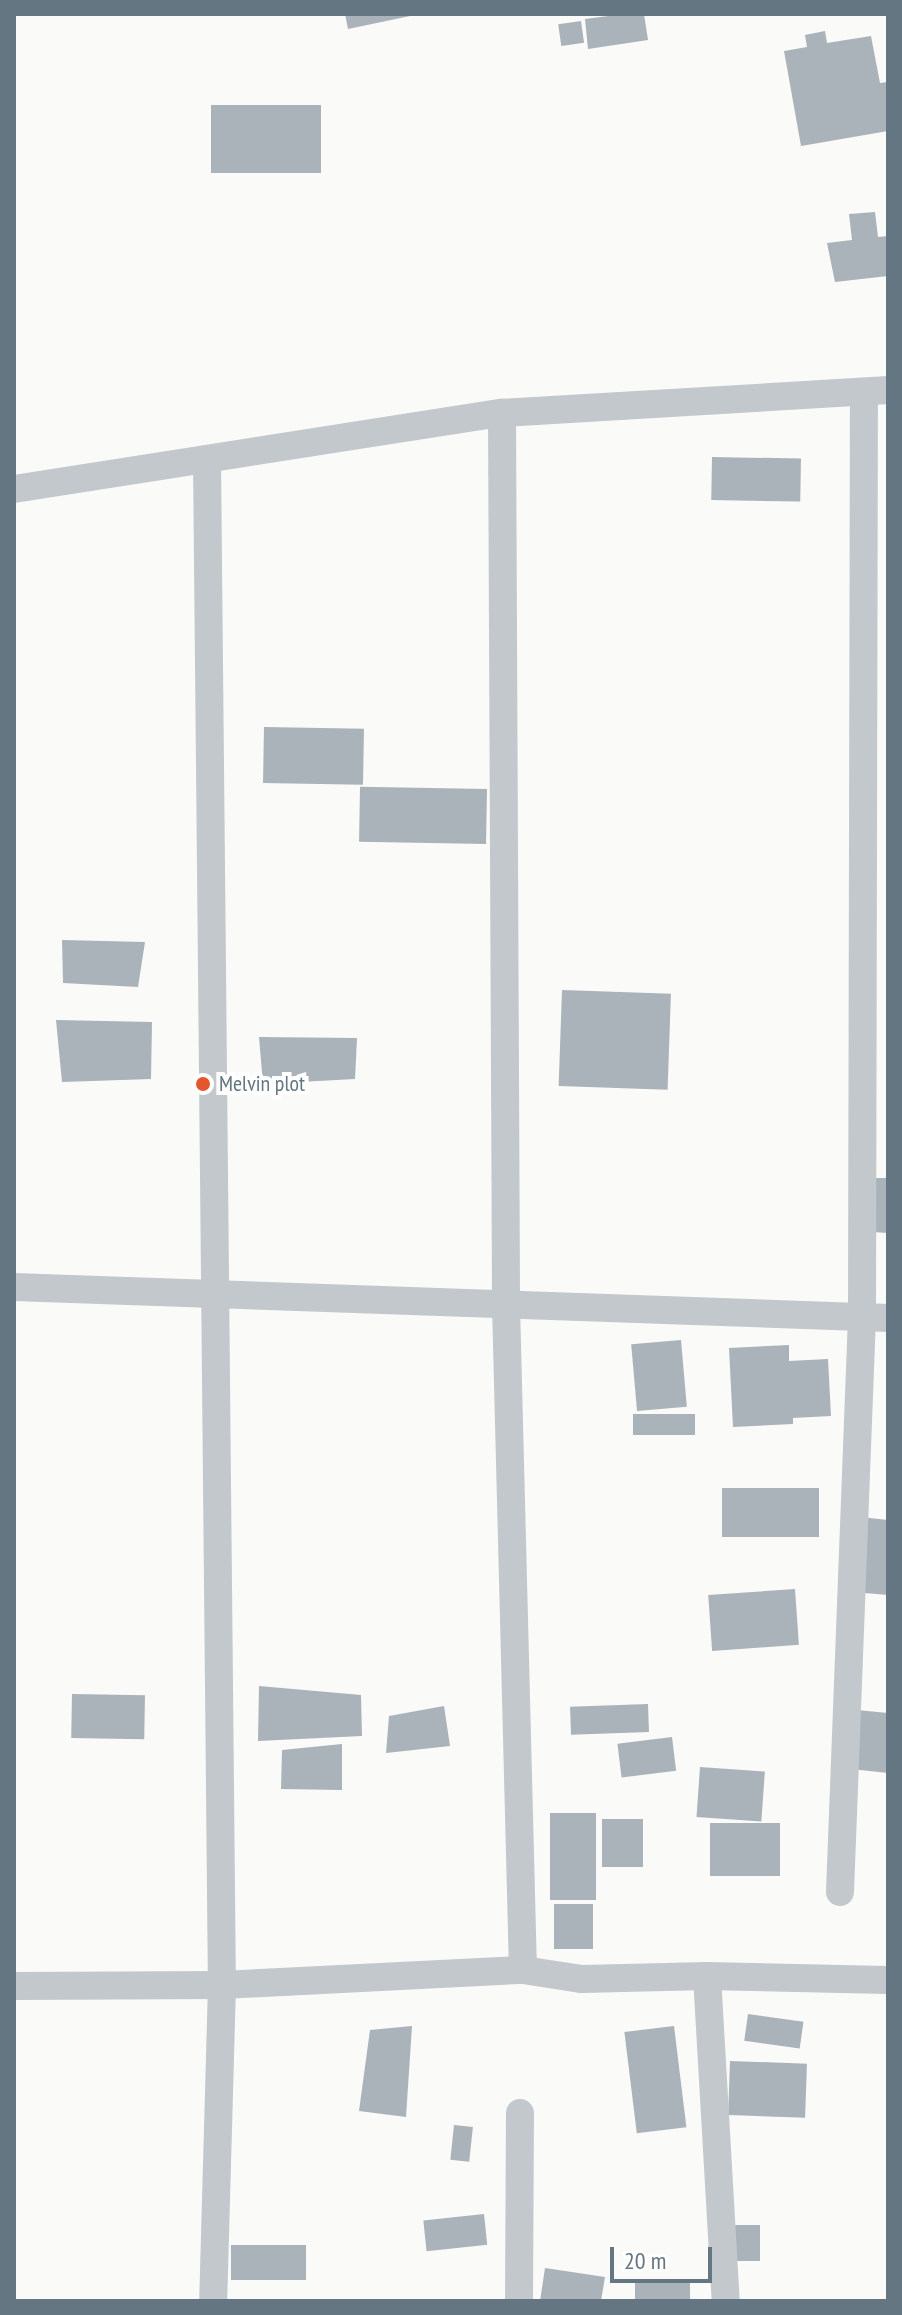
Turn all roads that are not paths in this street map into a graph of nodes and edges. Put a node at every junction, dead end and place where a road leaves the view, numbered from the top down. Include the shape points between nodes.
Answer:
1 (876, 391) edge
2 (502, 413) junction
3 (207, 459) junction
4 (14, 489) edge
5 (14, 1287) edge
6 (214, 1294) junction
7 (506, 1305) junction
8 (875, 1317) edge
9 (840, 1892) dead end
10 (523, 1970) junction
11 (707, 1976) junction
12 (888, 1980) edge
13 (222, 1985) junction
14 (14, 1986) edge
15 (520, 2113) dead end
16 (213, 2301) edge
17 (519, 2301) edge
18 (726, 2301) edge

1 - 2 street
1 - 8 street
2 - 3 street
2 - 7 street
3 - 4 street
3 - 6 street
5 - 6 street
6 - 7 street
6 - 13 street
7 - 8 street
7 - 10 street
8 - 9 street
10 - 11 street via 582,1979
10 - 13 street
11 - 12 street
11 - 18 street
13 - 14 street
13 - 16 street
15 - 17 street

